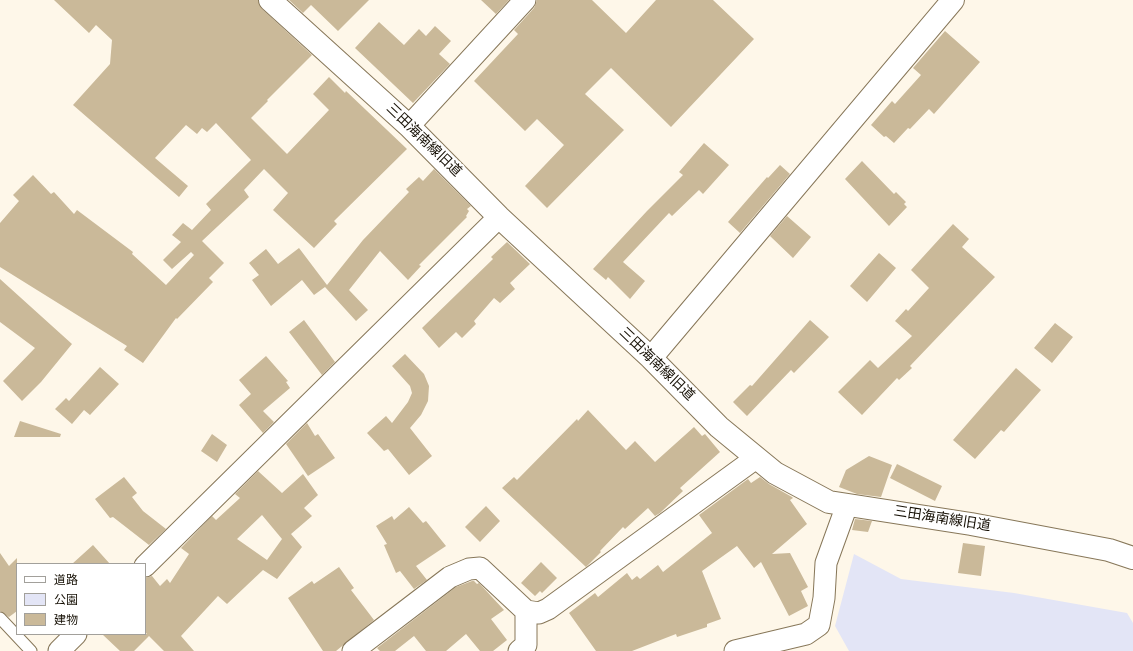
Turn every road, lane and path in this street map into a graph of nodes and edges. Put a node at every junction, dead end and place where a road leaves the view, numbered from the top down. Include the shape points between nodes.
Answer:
1 (270, 0) edge
2 (525, 0) edge
3 (953, 0) edge
4 (409, 126) junction
5 (499, 216) junction
6 (651, 358) junction
7 (756, 458) junction
8 (847, 505) junction
9 (1133, 558) edge
10 (146, 565) edge
11 (526, 611) junction
12 (0, 618) edge
13 (75, 635) edge
14 (31, 651) edge
15 (59, 651) edge
16 (353, 651) edge
17 (519, 651) edge
18 (735, 651) edge

1 - 4 street, 三田海南線旧道
2 - 4 street
3 - 6 street
4 - 5 street, 三田海南線旧道
5 - 6 street, 三田海南線旧道
5 - 10 street
6 - 7 street, 三田海南線旧道 via 719,427
7 - 8 street, 三田海南線旧道 via 775,473 829,502
7 - 11 street via 548,609 539,613
8 - 9 street, 三田海南線旧道 via 1079,544
8 - 18 street via 826,562 824,598 819,624 806,634
11 - 16 street via 480,568 469,568 450,577
11 - 17 street via 526,645
12 - 14 lane
13 - 15 street

